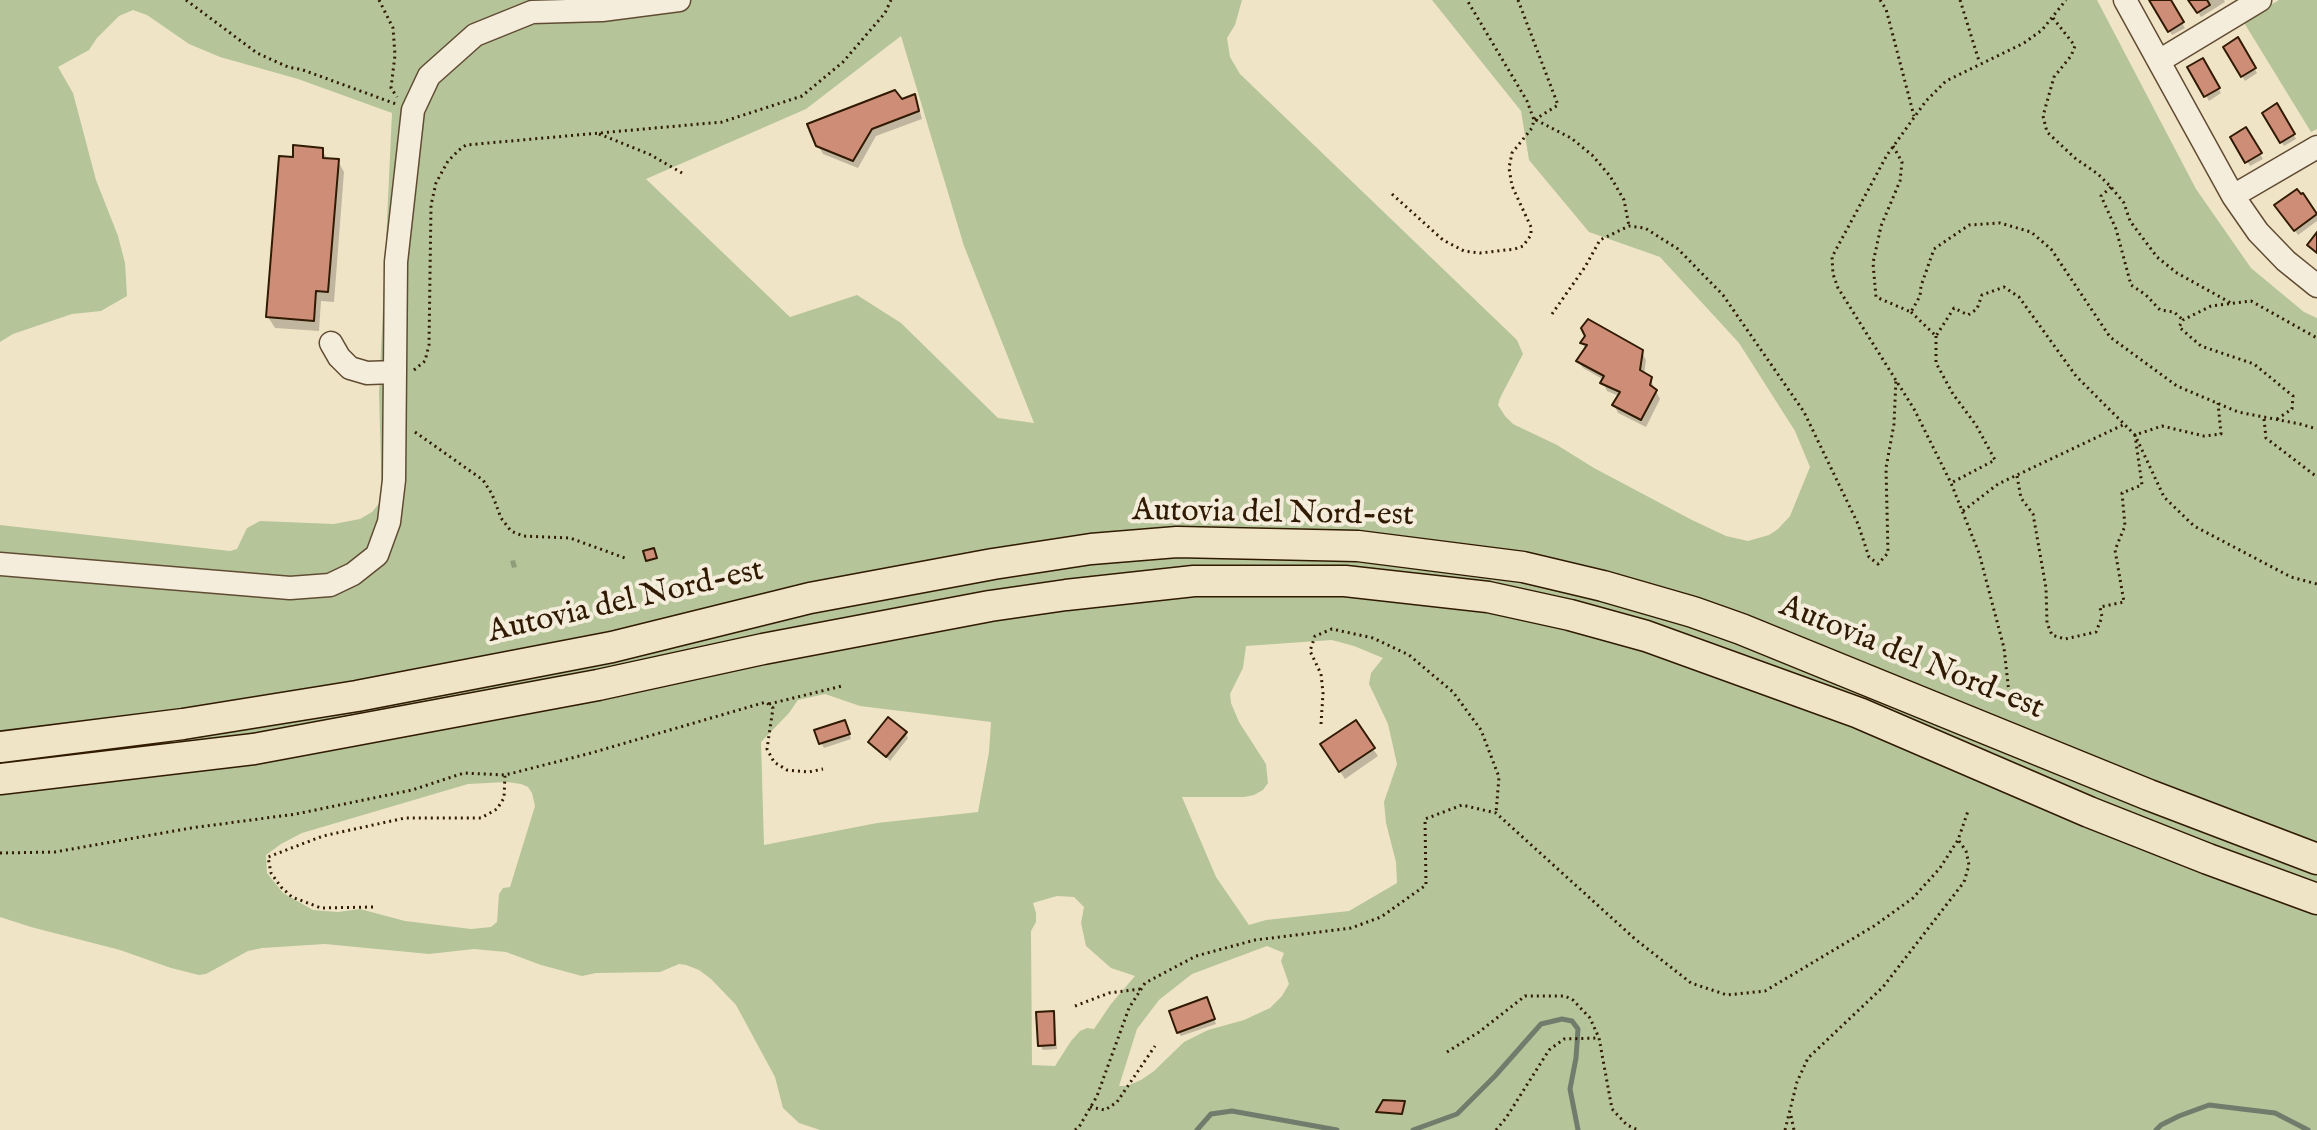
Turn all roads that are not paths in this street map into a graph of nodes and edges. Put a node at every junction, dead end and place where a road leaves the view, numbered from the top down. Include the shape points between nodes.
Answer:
1 (679, 0) edge
2 (2125, 0) edge
3 (2260, 0) edge
4 (2159, 61) junction
5 (2317, 147) edge
6 (2233, 196) junction
7 (2317, 286) edge
8 (331, 343) dead end
9 (395, 372) junction
10 (0, 564) edge
11 (0, 726) edge
12 (73, 738) junction
13 (0, 747) edge
14 (0, 779) edge
15 (2317, 859) edge
16 (2317, 899) edge

1 - 9 street via 532,12 475,35 429,76 413,110 396,262
2 - 4 street
3 - 4 street
4 - 6 street
5 - 6 street
6 - 7 street via 2258,232
8 - 9 street via 350,368
9 - 10 street via 389,522 377,555 353,574 330,585 290,588
11 - 12 highway
12 - 13 highway, Autovia del Nord-est
12 - 15 highway, Autovia del Nord-est via 411,687 612,647 810,598 1091,549 1177,542 1358,546 1523,567 1693,612
14 - 16 highway, Autovia del Nord-est via 254,749 990,606 1194,581 1345,581 1488,597 1646,636 1859,713 2089,812

